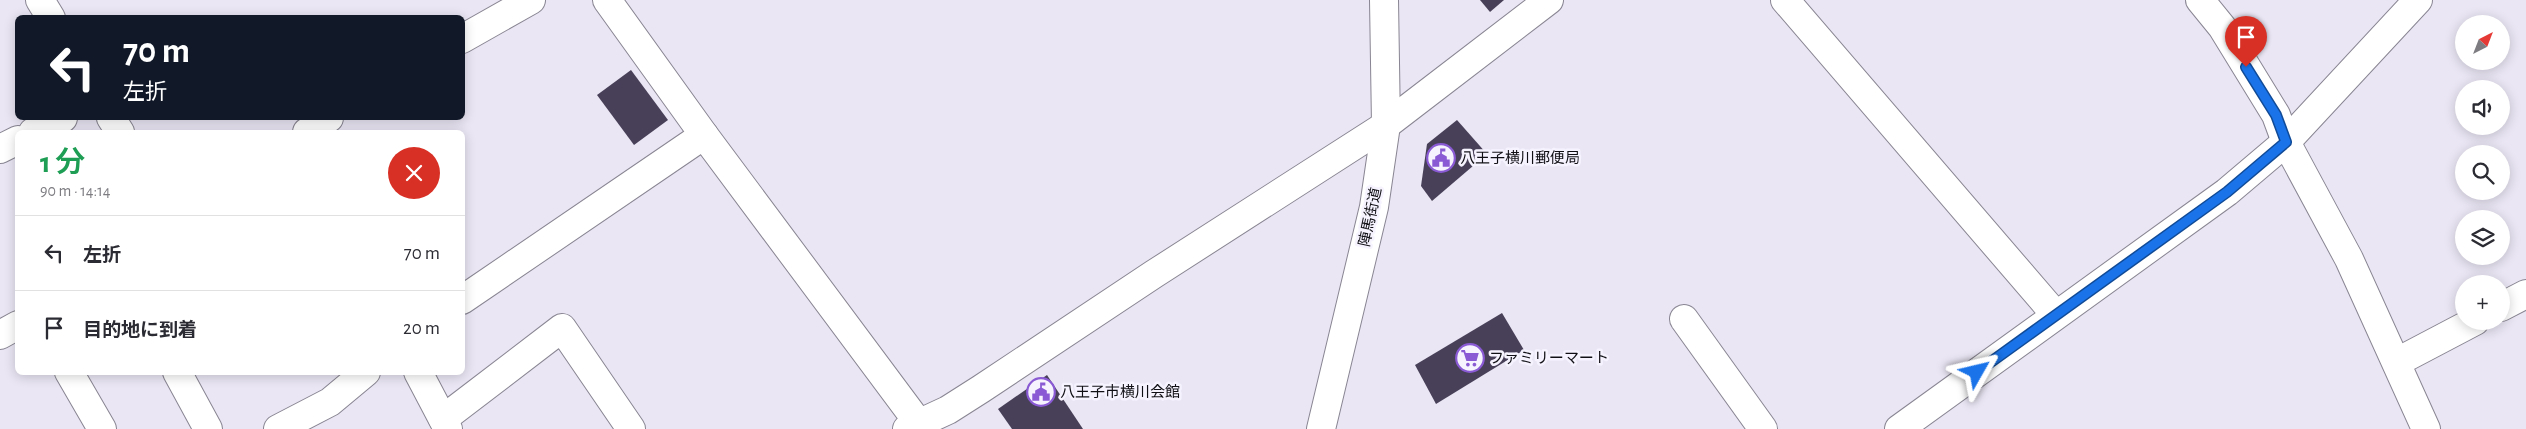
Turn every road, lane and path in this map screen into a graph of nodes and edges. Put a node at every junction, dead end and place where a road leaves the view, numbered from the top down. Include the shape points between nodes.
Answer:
1 (40, 0) edge
2 (531, 0) edge
3 (607, 0) edge
4 (1384, 0) edge
5 (1549, 0) edge
6 (1785, 0) edge
7 (2200, 0) edge
8 (2418, 0) edge
9 (49, 15) edge
10 (465, 38) edge
11 (59, 120) edge
12 (326, 120) edge
13 (1386, 125) junction
14 (37, 130) edge
15 (310, 130) edge
16 (704, 135) junction
17 (15, 142) edge
18 (2286, 142) junction
19 (0, 149) edge
20 (2526, 294) edge
21 (465, 298) edge
22 (2510, 302) edge
23 (2055, 314) junction
24 (1684, 319) dead end
25 (15, 327) edge
26 (2458, 330) edge
27 (0, 335) edge
28 (2397, 362) junction
29 (71, 375) edge
30 (179, 375) edge
31 (362, 375) edge
32 (420, 375) edge
33 (445, 424) edge
34 (916, 427) edge
35 (102, 429) edge
36 (208, 429) edge
37 (278, 429) edge
38 (631, 429) edge
39 (1321, 429) edge
40 (1763, 429) edge
41 (1899, 429) edge
42 (2426, 429) edge

1 - 9 street
2 - 10 street
3 - 16 street
4 - 13 street, 陣馬街道
5 - 13 street
6 - 23 street
7 - 18 street via 2222,27 2276,115
8 - 18 street
11 - 14 street
12 - 15 street
13 - 34 street via 981,389
13 - 39 street, 陣馬街道 via 1374,207
16 - 21 street
16 - 34 street
17 - 19 street
18 - 23 street via 2227,192
18 - 28 street via 2349,258
20 - 22 street
23 - 41 street
24 - 40 street
25 - 27 street
26 - 28 street
28 - 42 street
29 - 35 street
30 - 36 street
31 - 37 street via 330,402
32 - 33 street
33 - 38 street via 562,328

